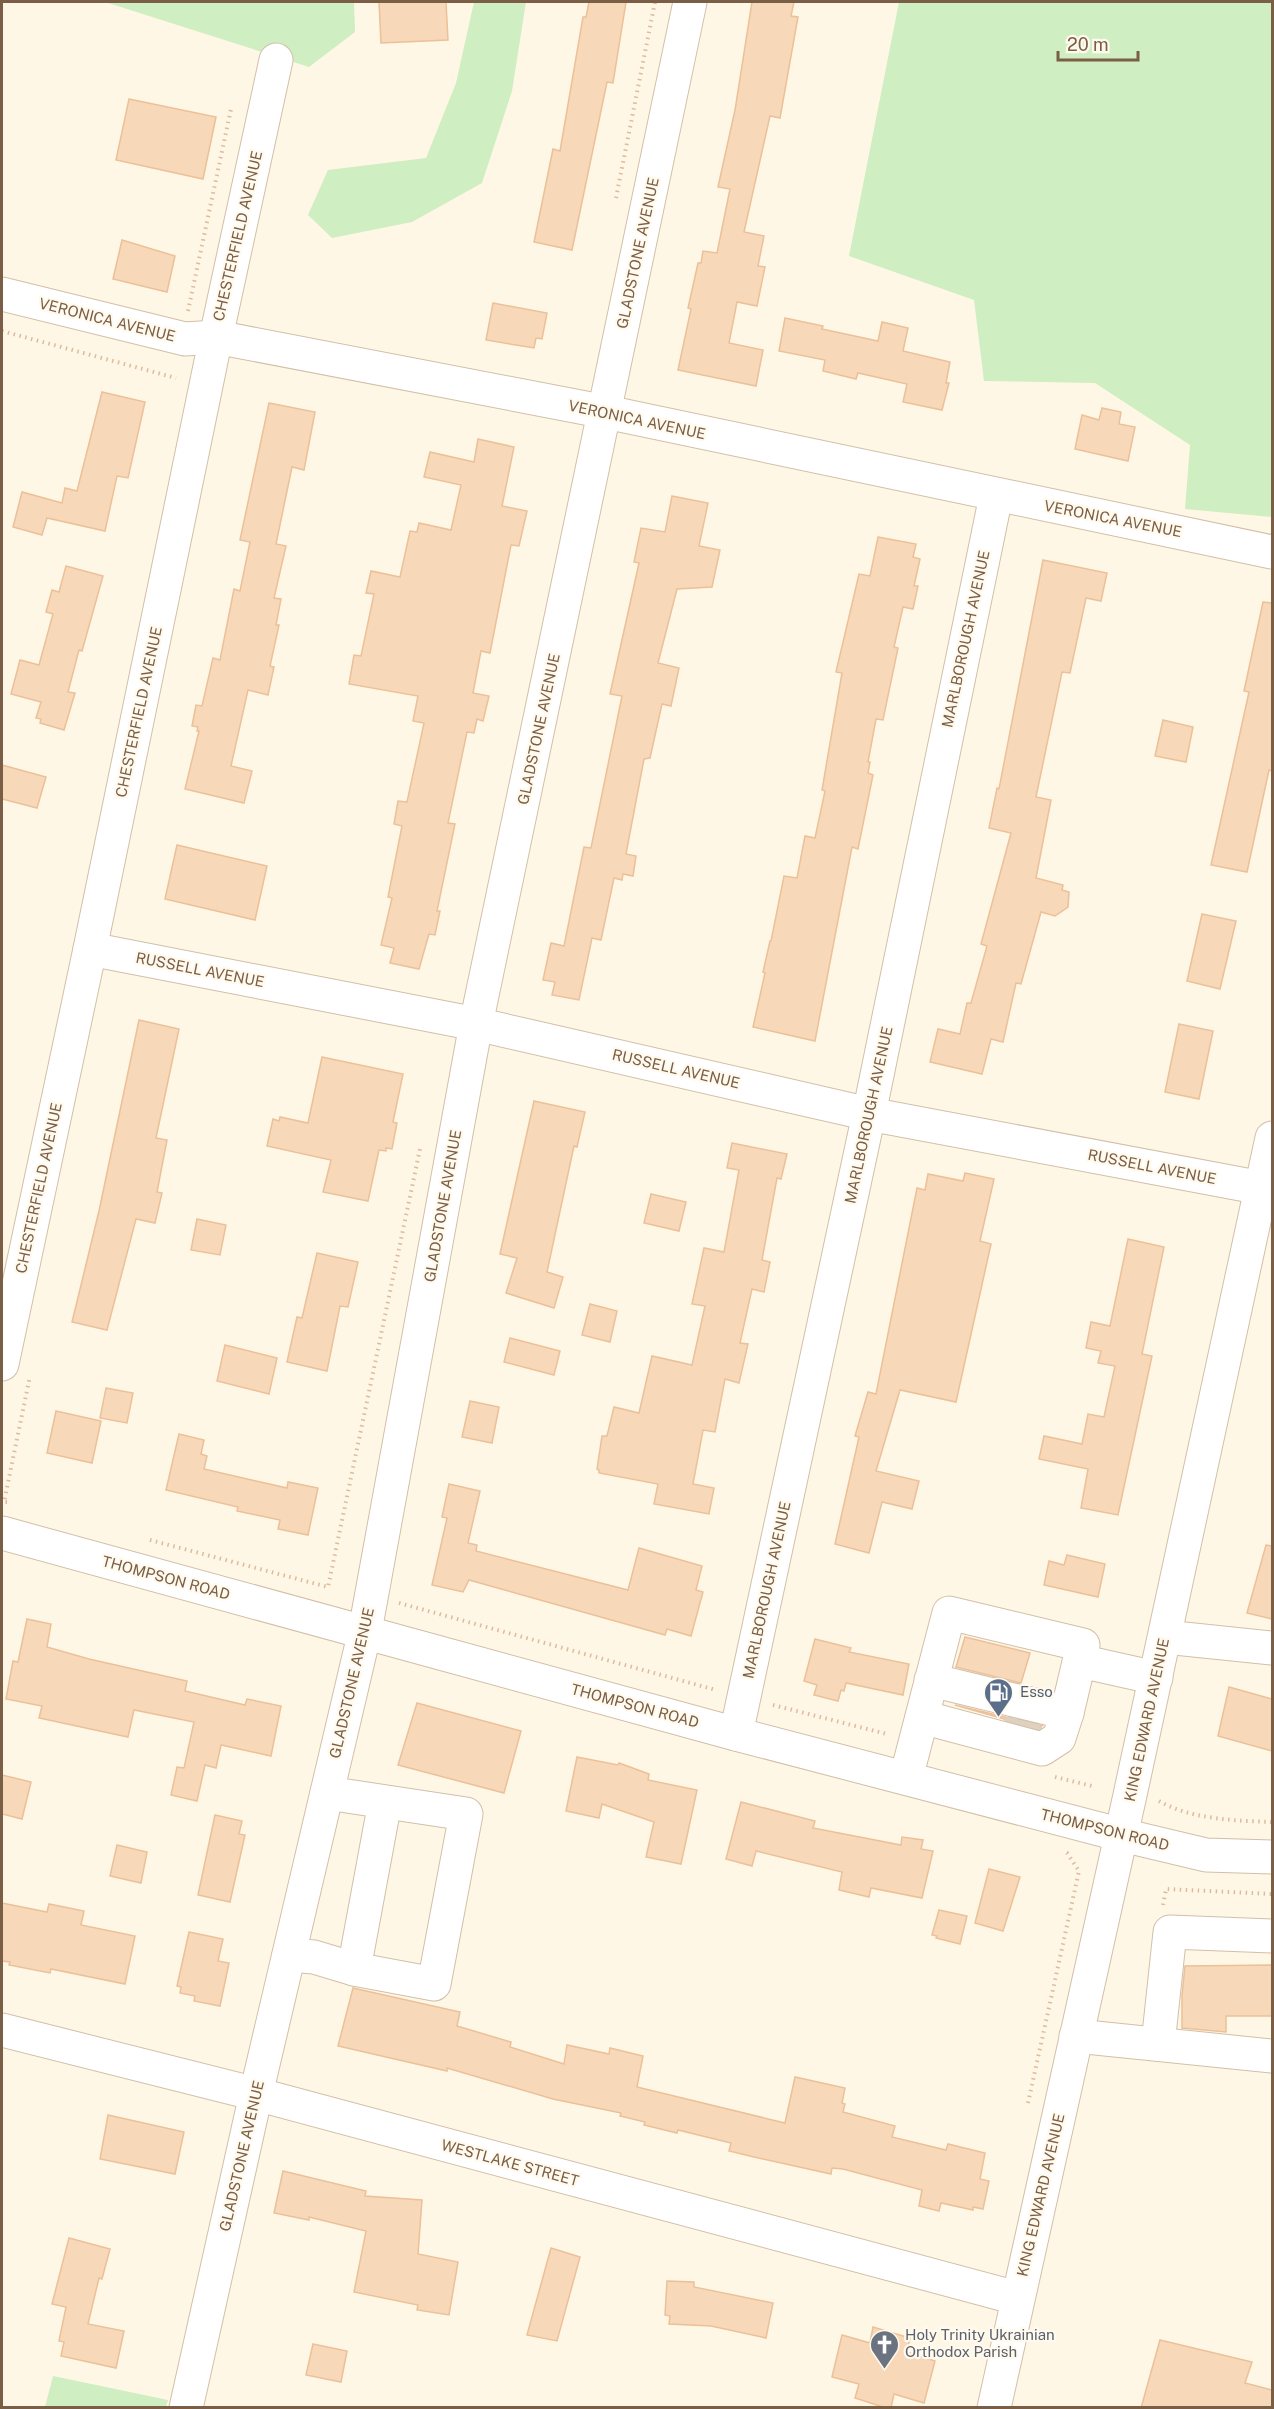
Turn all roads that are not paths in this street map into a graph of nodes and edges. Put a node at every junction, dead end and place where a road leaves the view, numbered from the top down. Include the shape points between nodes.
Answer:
1 (690, 2) edge
2 (276, 60) dead end
3 (2, 294) edge
4 (216, 337) junction
5 (606, 412) junction
6 (996, 495) junction
7 (1272, 552) edge
8 (90, 949) junction
9 (476, 1024) junction
10 (869, 1114) junction
11 (1272, 1138) edge
12 (1262, 1188) junction
13 (16, 1370) edge
14 (9, 1519) edge
15 (365, 1631) junction
16 (1165, 1637) junction
17 (1272, 1648) edge
18 (1080, 1661) junction
19 (1156, 1678) junction
20 (932, 1680) junction
21 (986, 1715) junction
22 (922, 1717) junction
23 (1032, 1722) junction
24 (736, 1734) junction
25 (906, 1778) junction
26 (327, 1793) junction
27 (385, 1802) junction
28 (1122, 1835) junction
29 (1272, 1857) edge
30 (1272, 1936) edge
31 (289, 1955) junction
32 (354, 1969) junction
33 (2, 2030) edge
34 (1076, 2036) junction
35 (1158, 2044) junction
36 (1272, 2056) edge
37 (256, 2094) junction
38 (1017, 2298) junction
39 (186, 2408) edge
40 (994, 2408) edge

1 - 5 street, GLADSTONE AVENUE
2 - 4 street, CHESTERFIELD AVENUE
3 - 4 street, VERONICA AVENUE via 185,339
4 - 5 street, VERONICA AVENUE
4 - 8 street, CHESTERFIELD AVENUE
5 - 6 street, VERONICA AVENUE
5 - 9 street, GLADSTONE AVENUE
6 - 7 street, VERONICA AVENUE
6 - 10 street, MARLBOROUGH AVENUE
8 - 9 street, RUSSELL AVENUE
8 - 13 street, CHESTERFIELD AVENUE
9 - 10 street, RUSSELL AVENUE
9 - 15 street, GLADSTONE AVENUE
10 - 12 street, RUSSELL AVENUE
10 - 24 street, MARLBOROUGH AVENUE
11 - 12 street, KING EDWARD AVENUE
12 - 16 street, KING EDWARD AVENUE
14 - 15 street, THOMPSON ROAD
15 - 24 street, THOMPSON ROAD
15 - 26 street, GLADSTONE AVENUE
16 - 17 street
16 - 19 street, KING EDWARD AVENUE
18 - 19 street
18 - 20 street via 1083,1645 949,1613
18 - 23 street
19 - 28 street, KING EDWARD AVENUE
20 - 21 street
20 - 22 street
21 - 22 street
21 - 23 street
21 - 23 street
22 - 25 street
24 - 25 street, THOMPSON ROAD
25 - 28 street, THOMPSON ROAD
26 - 27 street
26 - 31 street, GLADSTONE AVENUE
27 - 32 street
27 - 32 street via 466,1814 434,1984
28 - 29 street, THOMPSON ROAD via 1206,1855
28 - 34 street, KING EDWARD AVENUE
30 - 35 street via 1170,1932
31 - 32 street via 314,1957
31 - 37 street, GLADSTONE AVENUE
33 - 37 street, WESTLAKE STREET
34 - 35 street
34 - 38 street, KING EDWARD AVENUE
35 - 36 street
37 - 38 street, WESTLAKE STREET
37 - 39 street, GLADSTONE AVENUE
38 - 40 street, KING EDWARD AVENUE

